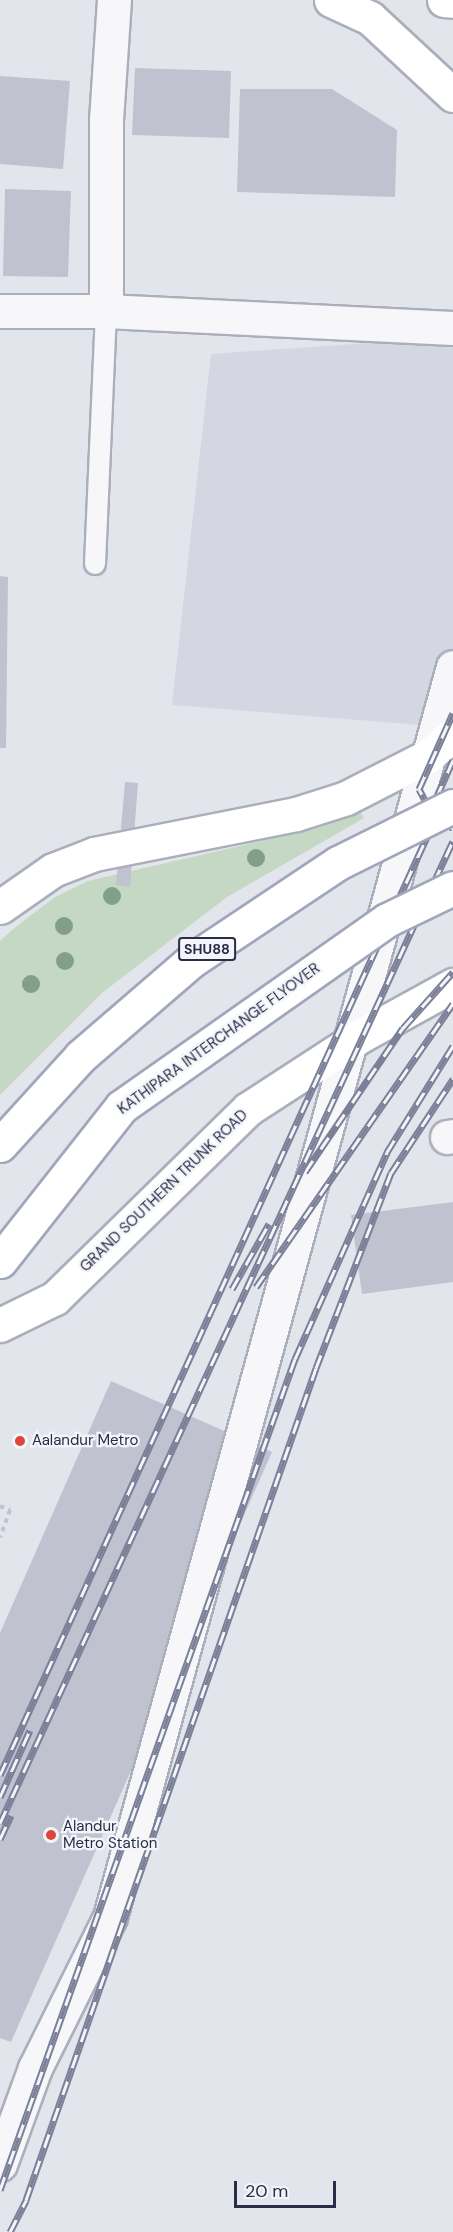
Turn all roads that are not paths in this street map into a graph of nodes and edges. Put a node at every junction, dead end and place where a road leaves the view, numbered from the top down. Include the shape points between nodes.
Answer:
1 (114, 0) edge
2 (331, 0) edge
3 (444, 0) edge
4 (453, 1) edge
5 (453, 95) edge
6 (0, 311) edge
7 (106, 311) junction
8 (453, 328) edge
9 (95, 564) dead end
10 (453, 667) edge
11 (453, 734) edge
12 (453, 806) edge
13 (453, 888) edge
14 (0, 907) edge
15 (453, 985) edge
16 (0, 1145) edge
17 (0, 1261) edge
18 (0, 1325) edge
19 (0, 2164) edge

1 - 7 street via 106,120
2 - 5 main road via 370,18
3 - 4 main road
6 - 7 street
7 - 8 street
7 - 9 lane
10 - 19 street via 110,1917 35,2068
11 - 14 main road via 428,756 346,798 296,814 94,854 53,870
12 - 16 main road, SHU88, bridge via 338,863 191,961 81,1056
13 - 17 main road, KATHIPARA INTERCHANGE FLYOVER, bridge via 378,926 121,1107
15 - 18 main road, GRAND SOUTHERN TRUNK ROAD via 362,1035 248,1109 54,1298

